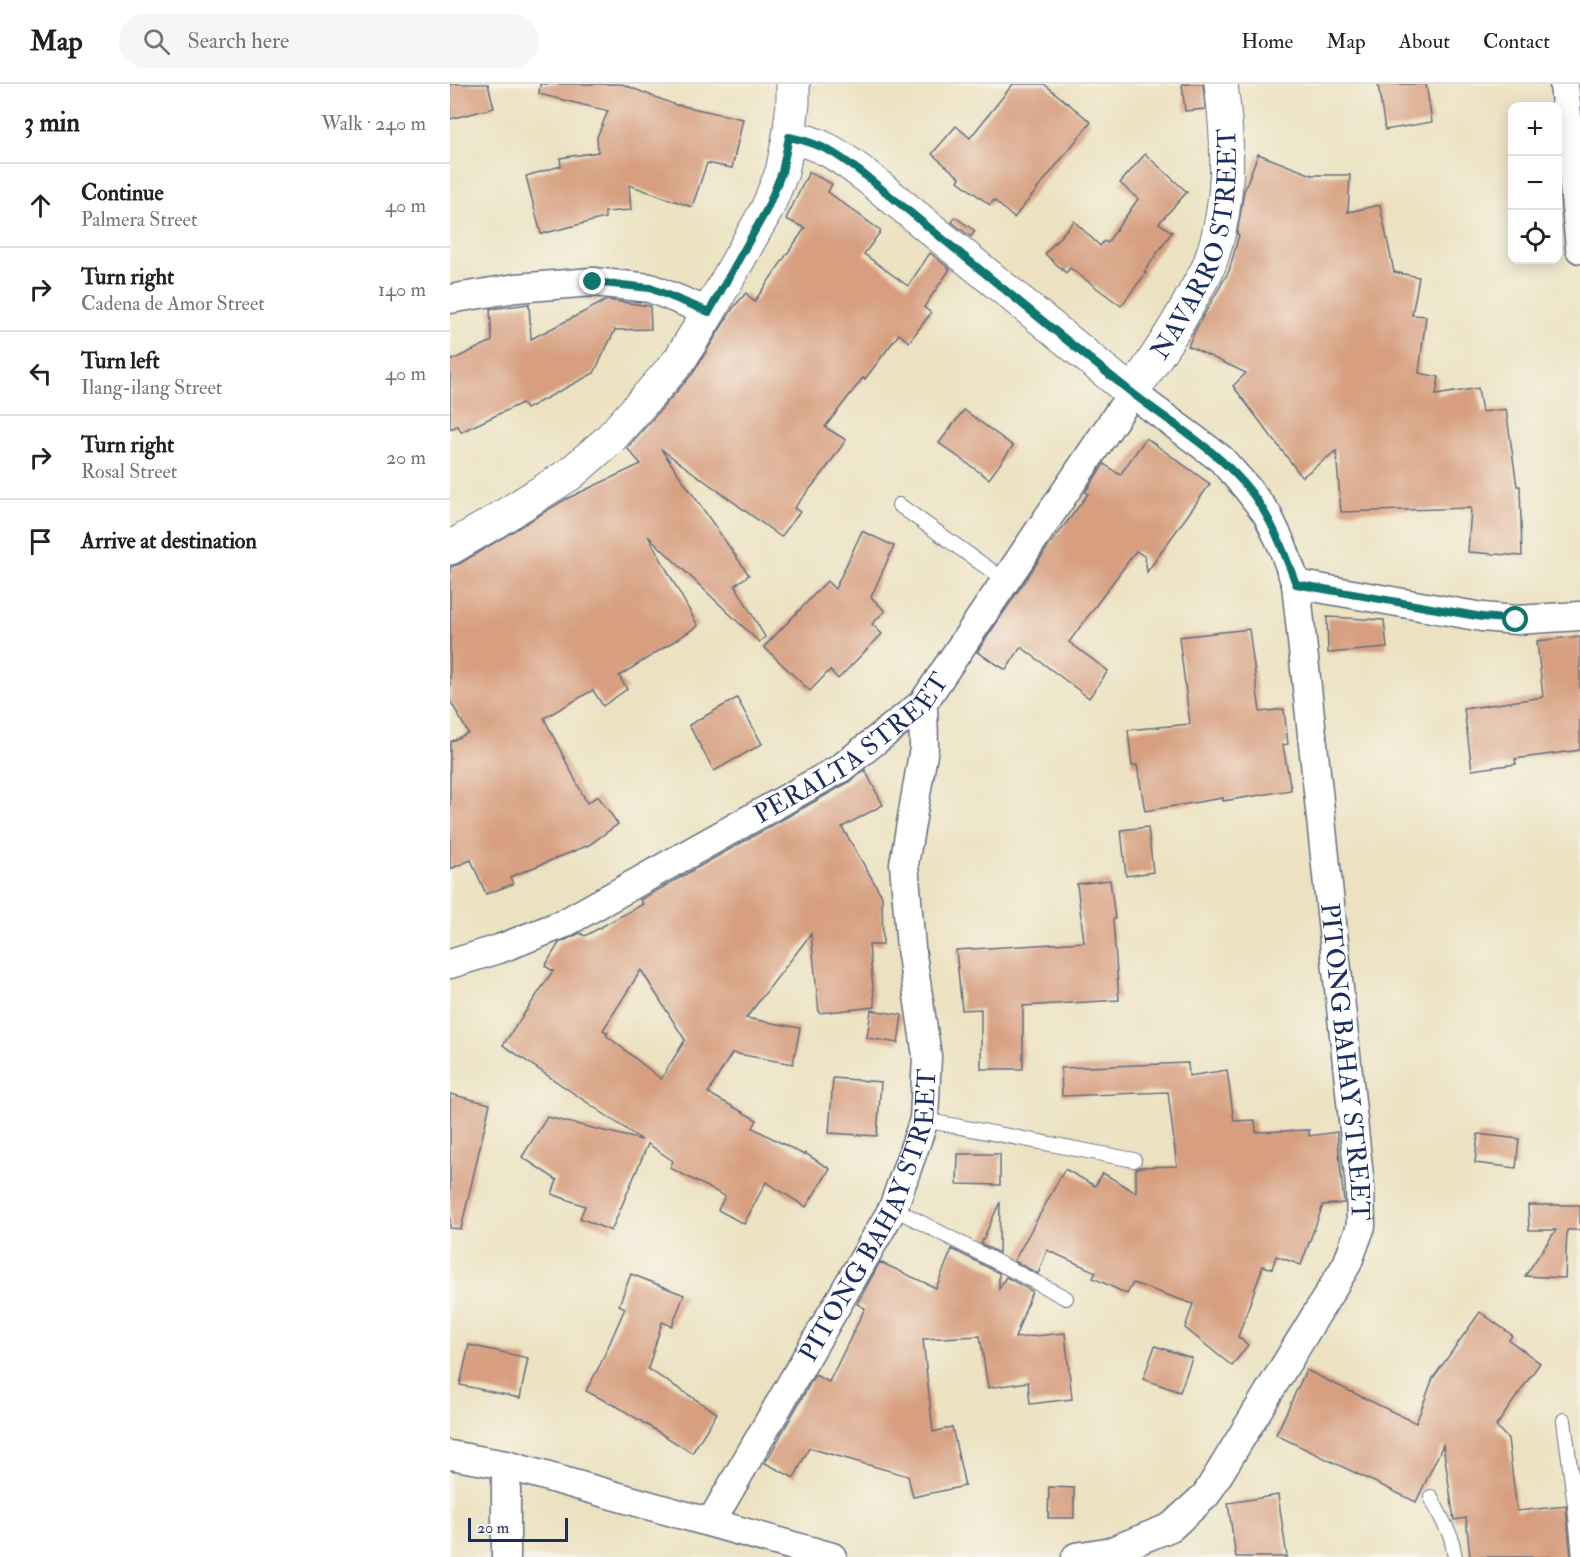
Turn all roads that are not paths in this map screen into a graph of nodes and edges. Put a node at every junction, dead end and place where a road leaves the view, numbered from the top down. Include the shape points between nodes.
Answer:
1 (793, 84) edge
2 (1221, 84) edge
3 (1563, 84) edge
4 (789, 137) junction
5 (1579, 237) edge
6 (450, 299) edge
7 (709, 312) junction
8 (1132, 393) junction
9 (899, 505) dead end
10 (450, 548) edge
11 (1006, 581) junction
12 (1296, 584) junction
13 (1580, 616) edge
14 (923, 704) junction
15 (450, 964) edge
16 (924, 1120) junction
17 (1134, 1160) dead end
18 (893, 1208) junction
19 (1066, 1298) dead end
20 (1564, 1420) dead end
21 (450, 1455) edge
22 (506, 1465) junction
23 (1431, 1497) dead end
24 (711, 1522) junction
25 (1112, 1554) edge
26 (506, 1557) edge
27 (832, 1557) edge
28 (1076, 1557) edge
29 (1455, 1557) edge
30 (1580, 1557) edge

1 - 4 street
2 - 8 street, NAVARRO STREET via 1228,168 1222,219 1211,261
3 - 5 street
4 - 7 street via 782,172 767,209
4 - 8 street via 837,154
6 - 7 street via 516,288 593,282 650,288
7 - 10 street via 679,361 609,440 570,474
8 - 11 street, PERALTA STREET
8 - 12 street, PITONG BAHAY STREET via 1221,459 1246,487 1282,545
9 - 11 lane
11 - 14 street, PERALTA STREET
12 - 13 street via 1482,617 1516,620
12 - 25 street, PITONG BAHAY STREET via 1360,1186 1361,1226 1347,1264 1206,1495 1171,1527
14 - 15 street, PERALTA STREET via 841,768 562,924
14 - 16 street, PITONG BAHAY STREET via 924,748 904,864 911,948 927,1056
16 - 17 lane
16 - 18 street, PITONG BAHAY STREET
18 - 19 lane
18 - 24 street, PITONG BAHAY STREET
20 - 30 lane
21 - 22 street
22 - 24 street
22 - 26 street
23 - 29 lane via 1451,1537
24 - 27 street
25 - 28 street, PITONG BAHAY STREET

